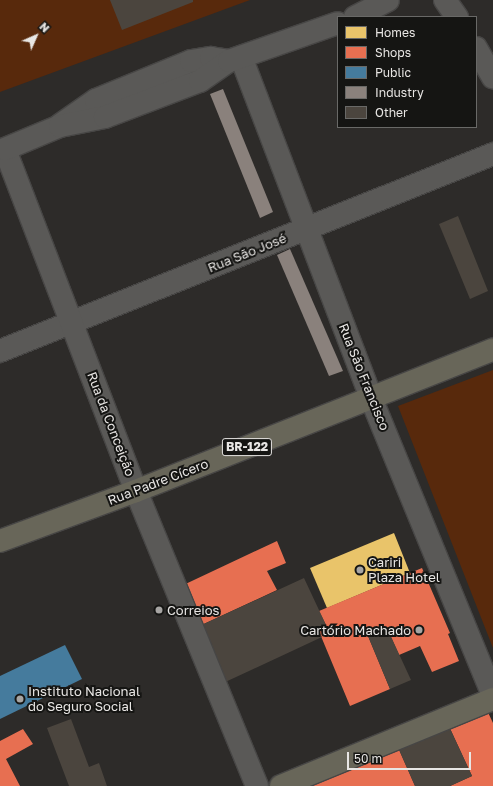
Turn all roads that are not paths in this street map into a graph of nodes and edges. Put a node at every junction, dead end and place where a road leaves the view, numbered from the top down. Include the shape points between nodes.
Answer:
1 (445, 0) edge
2 (384, 1) edge
3 (356, 10) edge
4 (456, 16) edge
5 (337, 23) edge
6 (477, 50) edge
7 (235, 59) junction
8 (493, 78) edge
9 (493, 154) edge
10 (305, 230) junction
11 (73, 322) junction
12 (493, 350) edge
13 (0, 351) edge
14 (371, 398) junction
15 (136, 491) junction
16 (0, 541) edge
17 (493, 694) edge
18 (493, 699) edge
19 (257, 786) edge
20 (281, 786) edge

1 - 4 street
2 - 3 street
5 - 7 street
6 - 8 street
7 - 10 street, Rua São Francisco
7 - 11 street, Rua da Conceição via 200,81 105,117 60,126 5,149
9 - 10 street, Rua São José
10 - 11 street, Rua São José
10 - 14 street, Rua São Francisco
11 - 13 street, Rua São José
11 - 15 street, Rua da Conceição
12 - 14 highway, Rua Padre Cícero / BR-122
14 - 15 highway, Rua Padre Cícero / BR-122
14 - 17 street, Rua São Francisco
15 - 16 highway, Rua Padre Cícero / BR-122
15 - 19 street, Rua da Conceição
18 - 20 highway

